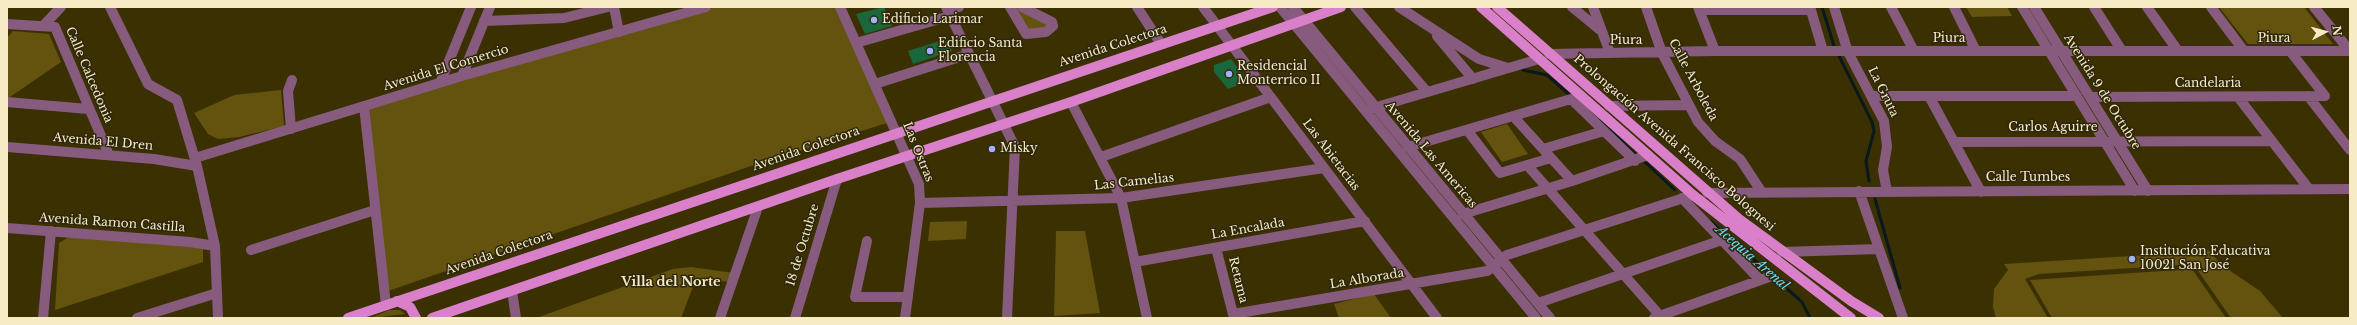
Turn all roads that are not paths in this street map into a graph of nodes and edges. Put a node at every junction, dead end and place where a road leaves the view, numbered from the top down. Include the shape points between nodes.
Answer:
1 (61, 7) edge
2 (110, 7) edge
3 (471, 7) edge
4 (490, 7) edge
5 (608, 7) edge
6 (614, 7) edge
7 (706, 7) edge
8 (840, 7) edge
9 (959, 7) edge
10 (1010, 7) edge
11 (1022, 7) edge
12 (1137, 7) edge
13 (1203, 7) edge
14 (1273, 7) edge
15 (1280, 7) edge
16 (1293, 7) edge
17 (1341, 7) edge
18 (1354, 7) edge
19 (1399, 7) edge
20 (1481, 7) edge
21 (1498, 7) edge
22 (1572, 7) edge
23 (1593, 7) edge
24 (1646, 7) edge
25 (1834, 7) edge
26 (1892, 7) edge
27 (1954, 7) edge
28 (2022, 7) edge
29 (2034, 7) edge
30 (2094, 7) edge
31 (2147, 7) edge
32 (2211, 7) edge
33 (2314, 7) edge
34 (1698, 8) edge
35 (1810, 8) edge
36 (948, 11) edge
37 (484, 21) junction
38 (1299, 22) junction
39 (7, 24) edge
40 (43, 26) junction
41 (1218, 26) junction
42 (1428, 26) junction
43 (1600, 30) junction
44 (619, 32) junction
45 (856, 43) junction
46 (1161, 44) junction
47 (1232, 46) junction
48 (2048, 50) junction
49 (2061, 50) junction
50 (1715, 51) junction
51 (1824, 51) junction
52 (1914, 51) junction
53 (1976, 51) junction
54 (2122, 51) junction
55 (2178, 51) junction
56 (2244, 51) junction
57 (2290, 51) junction
58 (2350, 51) edge
59 (1844, 52) junction
60 (1610, 53) junction
61 (1662, 53) junction
62 (969, 54) junction
63 (1549, 54) junction
64 (1539, 60) junction
65 (1508, 68) junction
66 (462, 76) junction
67 (1473, 79) junction
68 (292, 80) dead end
69 (440, 83) junction
70 (875, 84) junction
71 (1428, 92) junction
72 (1872, 96) junction
73 (1929, 96) junction
74 (2077, 96) junction
75 (2308, 96) junction
76 (1271, 97) junction
77 (2090, 97) junction
78 (2238, 97) junction
79 (992, 101) junction
80 (7, 102) edge
81 (1071, 102) junction
82 (1688, 105) junction
83 (364, 106) junction
84 (1609, 106) junction
85 (88, 109) junction
86 (1370, 109) junction
87 (1513, 116) junction
88 (1004, 125) junction
89 (291, 129) junction
90 (1467, 130) junction
91 (1604, 131) junction
92 (897, 133) junction
93 (2103, 140) junction
94 (2118, 141) junction
95 (2272, 141) junction
96 (1954, 142) junction
97 (7, 147) edge
98 (1408, 147) junction
99 (1543, 149) junction
100 (2350, 150) edge
101 (109, 155) junction
102 (1648, 155) junction
103 (907, 156) junction
104 (1101, 157) junction
105 (1551, 158) junction
106 (1635, 161) junction
107 (196, 162) junction
108 (1527, 165) junction
109 (1324, 168) junction
110 (837, 179) junction
111 (1572, 181) junction
112 (1548, 189) junction
113 (2308, 189) junction
114 (2350, 189) edge
115 (1859, 191) junction
116 (2135, 191) junction
117 (2148, 191) junction
118 (1761, 192) junction
119 (1887, 192) junction
120 (1981, 192) junction
121 (1707, 193) junction
122 (1693, 194) junction
123 (1121, 198) junction
124 (1682, 198) junction
125 (1014, 201) junction
126 (920, 203) junction
127 (758, 207) junction
128 (375, 210) junction
129 (1463, 214) junction
130 (1365, 221) junction
131 (7, 228) edge
132 (1584, 230) junction
133 (51, 231) junction
134 (1722, 240) junction
135 (867, 241) dead end
136 (214, 246) junction
137 (1216, 248) junction
138 (1879, 249) junction
139 (250, 250) dead end
140 (1782, 252) junction
141 (1135, 262) junction
142 (1498, 263) junction
143 (1622, 274) junction
144 (1412, 285) junction
145 (512, 291) junction
146 (217, 293) junction
147 (908, 297) junction
148 (391, 303) junction
149 (1538, 304) junction
150 (1233, 316) edge
151 (354, 317) edge
152 (1659, 317) edge
153 (43, 318) edge
154 (137, 318) edge
155 (218, 318) edge
156 (416, 318) edge
157 (432, 318) edge
158 (516, 318) edge
159 (720, 318) edge
160 (795, 318) edge
161 (905, 318) edge
162 (1007, 318) edge
163 (1147, 318) edge
164 (1437, 318) edge
165 (1536, 318) edge
166 (1550, 318) edge
167 (1852, 318) edge
168 (1879, 318) edge
169 (1904, 318) edge

1 - 40 street
2 - 107 street via 148,84 177,100
3 - 69 street
4 - 37 street
5 - 37 street via 564,18
6 - 44 street
7 - 44 street, Avenida El Comercio
8 - 45 street, Las Ostras
9 - 36 street
10 - 11 street via 1026,34 1046,32 1053,26 1052,22
12 - 46 street
13 - 41 street, Las Abietacias
14 - 41 main road, Avenida Colectora
15 - 38 street, Avenida Las Americas
16 - 38 street, Avenida Las Americas
17 - 38 main road
18 - 71 street
19 - 42 street
20 - 64 main road, Prolongación Avenida Francisco Bolognesi
21 - 63 main road, Prolongación Avenida Francisco Bolognesi
22 - 43 street
23 - 43 street
24 - 61 street, Calle Arboleda
25 - 59 street, La Gruta
26 - 52 street
27 - 53 street
28 - 48 street, Avenida 9 de Octubre
29 - 49 street, Avenida 9 de Octubre
30 - 54 street
31 - 55 street
32 - 56 street
33 - 58 street
34 - 35 street
34 - 50 street
35 - 51 street
36 - 45 street
36 - 62 street
37 - 66 street
38 - 47 main road
38 - 86 street, Avenida Las Americas
39 - 40 street, Calle Calcedonia
40 - 85 street, Calle Calcedonia via 55,27
41 - 46 main road, Avenida Colectora
41 - 47 street, Las Abietacias
42 - 65 street via 1479,59
42 - 67 street
43 - 60 street
44 - 66 street, Avenida El Comercio
45 - 70 street, Las Ostras
46 - 79 main road, Avenida Colectora
47 - 76 street, Las Abietacias
47 - 81 main road
48 - 49 street, Piura
48 - 53 street, Piura
48 - 74 street, Avenida 9 de Octubre
49 - 54 street, Piura
49 - 77 street, Avenida 9 de Octubre
50 - 51 street, Piura
50 - 61 street, Piura
51 - 59 street, Piura
52 - 53 street, Piura
52 - 59 street, Piura
54 - 55 street, Piura
55 - 56 street, Piura
56 - 57 street, Piura
57 - 58 street, Piura
57 - 75 street, Candelaria via 2325,96
59 - 72 street, La Gruta
60 - 61 street, Piura
60 - 63 street, Piura
61 - 82 street, Calle Arboleda
62 - 70 street
62 - 79 street
63 - 84 main road, Prolongación Avenida Francisco Bolognesi
64 - 65 street
64 - 102 main road, Prolongación Avenida Francisco Bolognesi
65 - 67 street
66 - 69 street, Avenida El Comercio
67 - 71 street
68 - 89 street via 288,91
69 - 83 street, Avenida El Comercio
70 - 92 street, Las Ostras
71 - 86 street
72 - 73 street
72 - 119 street, La Gruta via 1887,133 1883,170
73 - 74 street
73 - 96 street
74 - 93 street, Avenida 9 de Octubre
75 - 78 street, Candelaria
75 - 100 street
76 - 104 street
76 - 109 street, Las Abietacias
77 - 78 street, Candelaria
77 - 94 street, Avenida 9 de Octubre
78 - 95 street
79 - 88 street
79 - 92 main road, Avenida Colectora
80 - 85 street
81 - 88 main road
81 - 104 street
82 - 84 street
82 - 118 street, Calle Arboleda via 1704,131 1740,159
83 - 89 street, Avenida El Comercio
83 - 128 street
84 - 121 main road, Prolongación Avenida Francisco Bolognesi
85 - 101 street, Calle Calcedonia
86 - 98 street, Avenida Las Americas
86 - 142 street, Avenida Las Americas
87 - 90 street
87 - 91 street via 1571,99
87 - 99 street
88 - 103 main road
88 - 125 street via 1015,147
89 - 107 street, Avenida El Comercio
90 - 98 street
90 - 108 street via 1500,173
91 - 99 street
91 - 106 street
92 - 103 street, Las Ostras
92 - 148 main road, Avenida Colectora
93 - 94 street, Carlos Aguirre
93 - 96 street, Carlos Aguirre
93 - 116 street, Avenida 9 de Octubre
94 - 95 street, Carlos Aguirre
94 - 117 street, Avenida 9 de Octubre
95 - 113 street
96 - 120 street
97 - 101 street, Avenida El Dren
98 - 129 street, Avenida Las Americas
99 - 105 street
101 - 107 street, Avenida El Dren
102 - 106 street
102 - 122 main road, Prolongación Avenida Francisco Bolognesi
103 - 110 main road
103 - 126 street, Las Ostras via 919,184
104 - 123 street
105 - 108 street
105 - 111 street
106 - 111 street
107 - 136 street
108 - 112 street
109 - 123 street, Las Camelias
109 - 130 street, Las Abietacias
110 - 127 main road
110 - 160 street, 18 de Octubre
111 - 112 street
112 - 129 street
112 - 132 street
113 - 114 street, Calle Tumbes
113 - 117 street, Calle Tumbes
115 - 118 street, Calle Tumbes
115 - 119 street, Calle Tumbes
115 - 138 street
116 - 117 street, Calle Tumbes
116 - 120 street, Calle Tumbes
118 - 121 street, Calle Tumbes
119 - 120 street, Calle Tumbes
121 - 140 main road, Prolongación Avenida Francisco Bolognesi
122 - 124 street, La Alborada
122 - 167 main road, Prolongación Avenida Francisco Bolognesi
123 - 125 street, Las Camelias
123 - 141 street
124 - 132 street, La Alborada
124 - 134 street
125 - 126 street, Las Camelias
125 - 162 street
126 - 147 street, Las Ostras
127 - 145 main road
127 - 159 street
128 - 139 street
128 - 148 street
129 - 142 street, Avenida Las Americas
130 - 137 street, La Encalada
130 - 144 street, Las Abietacias
131 - 133 street, Avenida Ramon Castilla
132 - 142 street, La Alborada via 1507,255
132 - 143 street
133 - 136 street, Avenida Ramon Castilla
133 - 153 street
134 - 143 street
134 - 152 street via 1765,279
135 - 147 street via 855,297
136 - 146 street
137 - 141 street, La Encalada
137 - 150 street, Retama
138 - 140 street
138 - 169 street
140 - 168 main road, Prolongación Avenida Francisco Bolognesi
141 - 163 street
142 - 144 street, La Alborada via 1487,270
142 - 149 street, Avenida Las Americas
142 - 165 street, Avenida Las Americas
143 - 149 street
143 - 152 street
144 - 150 street, La Alborada
144 - 164 street, Las Abietacias
145 - 157 main road
145 - 158 street
146 - 154 street
146 - 155 street
147 - 161 street, Las Ostras
148 - 151 main road, Avenida Colectora
148 - 156 main road via 410,307
149 - 166 street, Avenida Las Americas

